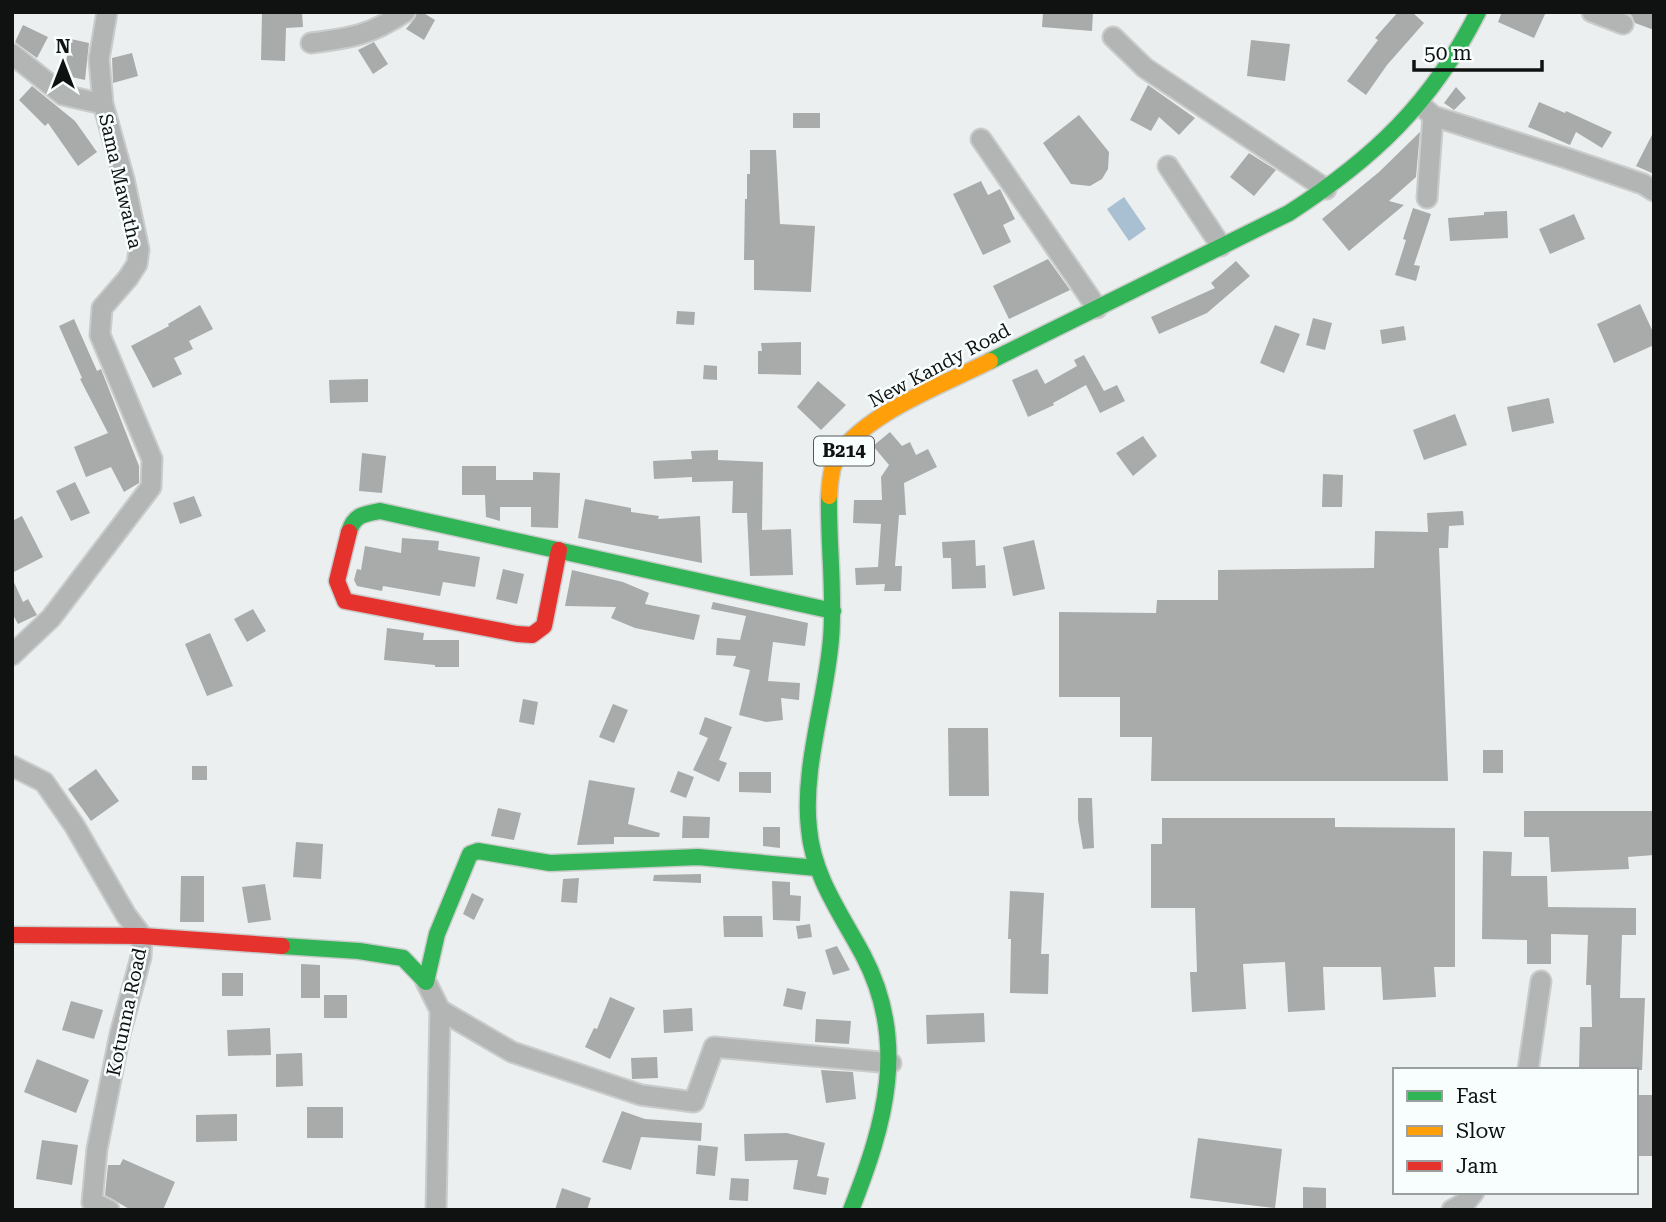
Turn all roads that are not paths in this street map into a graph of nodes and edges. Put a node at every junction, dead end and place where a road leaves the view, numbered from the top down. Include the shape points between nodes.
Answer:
1 (107, 12) edge
2 (405, 12) edge
3 (1478, 12) edge
4 (1592, 12) edge
5 (1623, 24) dead end
6 (1113, 37) dead end
7 (311, 43) dead end
8 (12, 54) edge
9 (103, 104) junction
10 (1426, 111) junction
11 (981, 139) dead end
12 (1168, 166) dead end
13 (1326, 189) junction
14 (1654, 191) edge
15 (1427, 198) dead end
16 (1221, 246) junction
17 (1097, 308) junction
18 (559, 550) junction
19 (833, 611) junction
20 (12, 655) edge
21 (12, 766) edge
22 (817, 868) junction
23 (12, 935) edge
24 (142, 936) junction
25 (1541, 981) dead end
26 (426, 982) junction
27 (440, 1010) junction
28 (891, 1063) junction
29 (1528, 1068) edge
30 (1472, 1194) edge
31 (109, 1210) edge
32 (436, 1210) edge
33 (851, 1210) edge
34 (1452, 1210) edge

1 - 9 street, Sama Mawatha via 99,59
2 - 7 street via 358,37
3 - 10 street, New Kandy Road / B214
4 - 5 street
6 - 13 street via 1146,68
8 - 9 street via 63,95
9 - 20 street, Sama Mawatha via 139,250 137,264 102,308 100,335 152,459 151,487 51,618
10 - 13 street, New Kandy Road / B214
10 - 14 street
10 - 15 street
11 - 17 street
12 - 16 street
13 - 16 street, New Kandy Road / B214
16 - 17 street, New Kandy Road / B214
17 - 19 street, New Kandy Road / B214 via 881,415 843,452 831,476
18 - 18 street via 544,626 532,635 345,601 337,581 352,522 360,514 380,511
18 - 19 street
19 - 22 street, New Kandy Road / B214 via 827,681 808,792 810,841
21 - 24 street, Kotunna Road via 44,782
22 - 26 street via 698,857 550,863 478,851 470,854 437,934
22 - 28 street, New Kandy Road / B214 via 878,990 890,1034
23 - 24 street
24 - 26 street via 403,958
24 - 31 street, Kotunna Road via 97,1149 92,1202
25 - 29 street
26 - 27 street
27 - 28 street via 512,1052 641,1095 694,1102 714,1046
27 - 32 street
28 - 33 street, New Kandy Road / B214 via 876,1138
30 - 34 street

